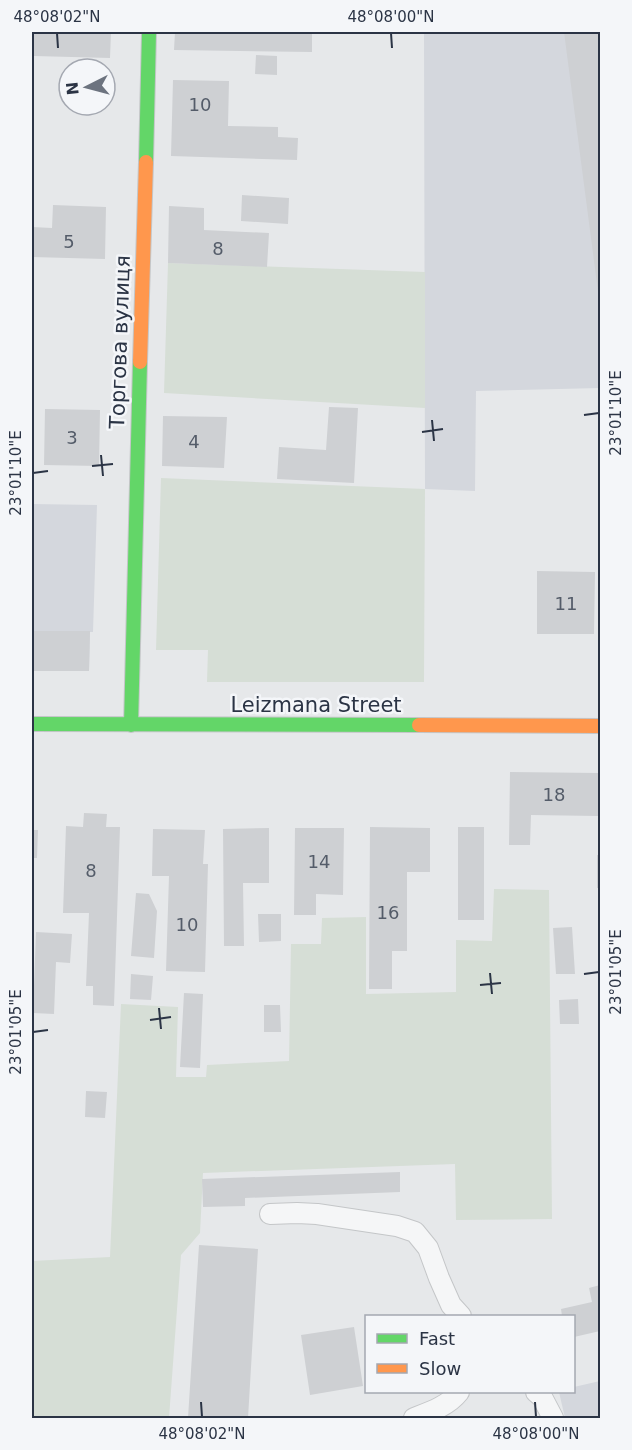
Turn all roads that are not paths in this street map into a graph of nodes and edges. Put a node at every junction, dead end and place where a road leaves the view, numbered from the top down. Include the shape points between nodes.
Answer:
1 (149, 32) edge
2 (32, 724) edge
3 (131, 725) junction
4 (600, 726) edge
5 (270, 1214) dead end
6 (459, 1315) edge
7 (458, 1393) edge
8 (537, 1393) edge
9 (414, 1419) edge
10 (553, 1419) edge

1 - 3 street, Торгова вулиця
2 - 3 street, Leizmana Street
3 - 4 street, Leizmana Street
5 - 6 lane via 317,1214 416,1232 428,1248 451,1305
7 - 9 lane via 434,1411
8 - 10 lane

